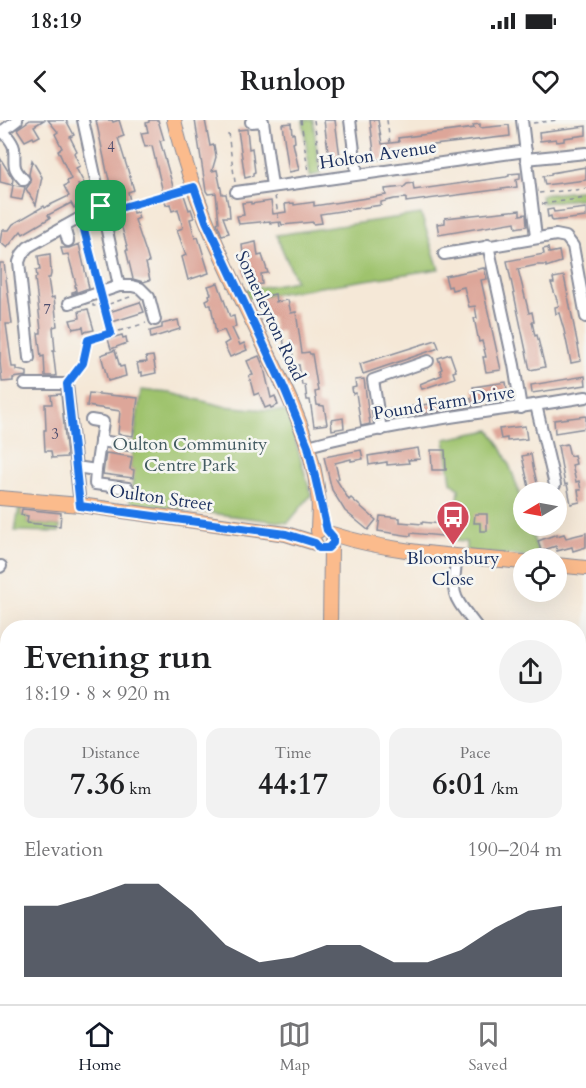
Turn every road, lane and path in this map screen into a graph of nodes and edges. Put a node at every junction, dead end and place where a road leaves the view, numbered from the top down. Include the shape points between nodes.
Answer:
1 (17, 120) edge
2 (82, 120) edge
3 (174, 120) edge
4 (301, 120) edge
5 (314, 120) edge
6 (350, 120) edge
7 (387, 120) edge
8 (558, 120) edge
9 (251, 122) dead end
10 (522, 122) edge
11 (2, 132) edge
12 (228, 133) dead end
13 (586, 153) edge
14 (526, 155) junction
15 (393, 169) junction
16 (357, 174) junction
17 (322, 179) junction
18 (24, 180) dead end
19 (309, 181) junction
20 (273, 186) junction
21 (194, 187) junction
22 (586, 189) edge
23 (236, 192) joint
24 (586, 198) edge
25 (531, 200) junction
26 (102, 210) junction
27 (81, 218) junction
28 (64, 227) junction
29 (280, 227) dead end
30 (536, 237) junction
31 (68, 241) dead end
32 (488, 246) junction
33 (444, 254) dead end
34 (119, 286) junction
35 (145, 292) junction
36 (98, 299) junction
37 (69, 303) dead end
38 (586, 317) edge
39 (155, 320) joint
40 (111, 333) junction
41 (29, 358) dead end
42 (428, 361) dead end
43 (24, 384) dead end
44 (67, 384) junction
45 (586, 397) edge
46 (536, 405) junction
47 (521, 408) junction
48 (102, 422) dead end
49 (381, 430) junction
50 (100, 441) junction
51 (129, 445) dead end
52 (308, 446) junction
53 (76, 467) junction
54 (96, 470) junction
55 (554, 482) edge
56 (128, 488) dead end
57 (0, 498) edge
58 (80, 506) junction
59 (324, 539) junction
60 (457, 556) junction
61 (513, 561) edge
62 (567, 566) edge
63 (586, 568) edge
64 (330, 620) edge
65 (472, 620) edge

1 - 11 street
2 - 26 street
3 - 21 main road, Somerleyton Road
4 - 19 path
5 - 17 path
6 - 16 street
7 - 15 path
8 - 10 path
9 - 20 street via 263,121
10 - 14 street
11 - 18 street via 13,146 13,163
12 - 23 path
13 - 14 street, Holton Avenue
14 - 15 street, Holton Avenue
14 - 25 street
15 - 16 street, Holton Avenue
16 - 17 street, Holton Avenue
17 - 19 street, Holton Avenue
19 - 20 street, Holton Avenue
20 - 23 street, Holton Avenue
20 - 29 path
21 - 26 path
21 - 52 main road, Somerleyton Road
22 - 25 path
24 - 25 path
25 - 30 street
26 - 27 street
26 - 34 street
27 - 28 street
27 - 36 path
28 - 31 street
28 - 41 street via 28,247 19,262 24,343
30 - 32 street
30 - 38 street via 556,235 573,246
32 - 33 street
32 - 47 street
34 - 35 street
34 - 36 street
35 - 36 path
35 - 39 street
36 - 37 street
36 - 40 path
39 - 40 path
40 - 44 path via 88,340 83,363
42 - 49 street via 373,380
43 - 44 street
44 - 53 street
45 - 46 street, Pound Farm Drive
46 - 47 street, Pound Farm Drive
46 - 55 street
47 - 49 street, Pound Farm Drive
48 - 50 street
49 - 52 street, Pound Farm Drive
50 - 51 street
50 - 54 street
52 - 59 main road, Somerleyton Road
53 - 54 street
53 - 58 street
54 - 56 street via 95,484
57 - 58 main road, Oulton Street
58 - 59 main road, Oulton Street
59 - 60 main road, Oulton Street
59 - 64 main road, Somerleyton Road
60 - 61 main road, Oulton Street
60 - 65 street via 453,591
62 - 63 main road

